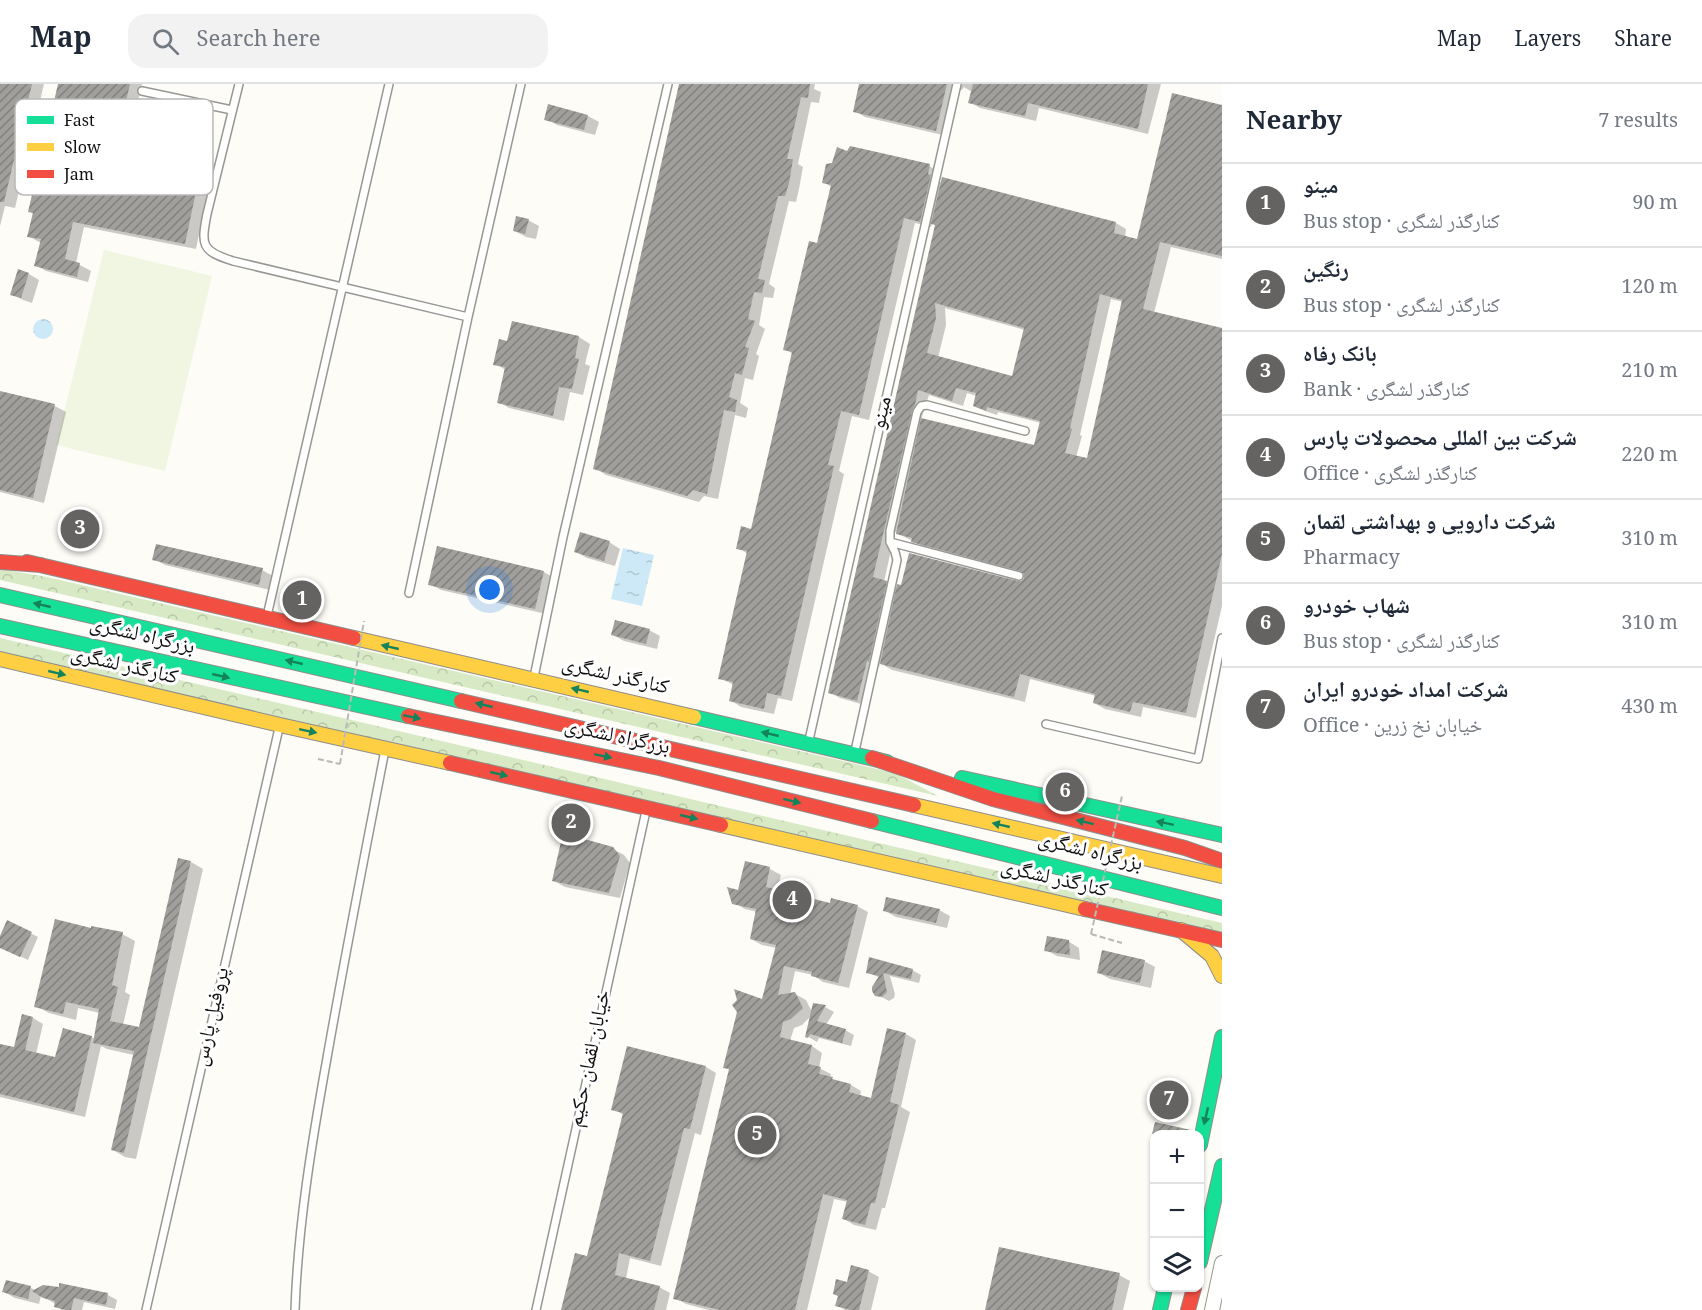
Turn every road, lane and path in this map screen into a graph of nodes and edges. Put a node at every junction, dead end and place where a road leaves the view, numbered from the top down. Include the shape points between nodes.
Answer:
1 (239, 84) edge
2 (389, 84) edge
3 (521, 84) edge
4 (668, 84) edge
5 (957, 84) edge
6 (142, 91) dead end
7 (180, 99) edge
8 (213, 106) edge
9 (232, 110) junction
10 (213, 189) edge
11 (212, 195) edge
12 (343, 286) junction
13 (468, 317) junction
14 (1025, 431) dead end
15 (890, 542) junction
16 (0, 555) edge
17 (0, 562) edge
18 (41, 565) junction
19 (1019, 576) dead end
20 (408, 593) dead end
21 (0, 595) edge
22 (266, 618) junction
23 (364, 621) dead end
24 (0, 626) edge
25 (1222, 638) edge
26 (0, 659) edge
27 (533, 679) junction
28 (1046, 724) dead end
29 (280, 725) junction
30 (808, 743) junction
31 (386, 748) junction
32 (854, 754) junction
33 (872, 758) junction
34 (318, 759) dead end
35 (1122, 796) dead end
36 (647, 808) junction
37 (1222, 835) edge
38 (1222, 861) edge
39 (1222, 876) edge
40 (1222, 908) edge
41 (1181, 930) junction
42 (1222, 940) edge
43 (1122, 943) dead end
44 (1222, 976) edge
45 (1222, 1036) edge
46 (1222, 1059) edge
47 (1213, 1087) junction
48 (1203, 1130) edge
49 (1222, 1166) edge
50 (1204, 1245) edge
51 (1222, 1263) edge
52 (1165, 1292) edge
53 (1193, 1292) edge
54 (146, 1310) edge
55 (295, 1310) edge
56 (536, 1310) edge
57 (1160, 1310) edge
58 (1188, 1310) edge
59 (1212, 1310) edge

1 - 9 lane
2 - 12 lane
3 - 13 lane
4 - 27 lane
5 - 30 lane, مینو
6 - 7 lane
8 - 9 lane
9 - 10 lane
11 - 12 lane via 203,243 217,256
12 - 13 lane
12 - 22 lane
13 - 20 lane
14 - 15 lane via 921,406
15 - 19 lane
15 - 32 lane via 897,560
16 - 18 main road, کنارگذر لشگری
17 - 18 main road
18 - 22 main road, کنارگذر لشگری
39 -> 21 main road, بزرگراه لشگری
27 -> 22 main road, کنارگذر لشگری
23 - 34 path, bridge via 340,764
24 -> 40 main road, بزرگراه لشگری via 659,768
25 - 28 lane via 1198,759
26 -> 29 main road, کنارگذر لشگری
30 -> 27 main road, کنارگذر لشگری
29 -> 31 main road, کنارگذر لشگری
29 - 54 lane, پروفیل پارس
30 - 32 main road, کنارگذر لشگری
31 -> 36 main road, کنارگذر لشگری
31 - 55 lane via 314,1129
32 - 33 main road, کنارگذر لشگری
37 -> 33 main road, کنارگذر لشگری
38 -> 33 main road via 993,799
35 - 43 path, bridge via 1091,934
36 -> 41 main road, کنارگذر لشگری
36 - 56 lane, خیابان لقمان حکیم
41 - 42 main road, کنارگذر لشگری
41 - 44 main road via 1212,957
45 - 47 main road
46 - 47 main road
47 -> 48 main road
49 - 50 main road
51 - 59 street
52 - 57 main road
53 - 58 main road

